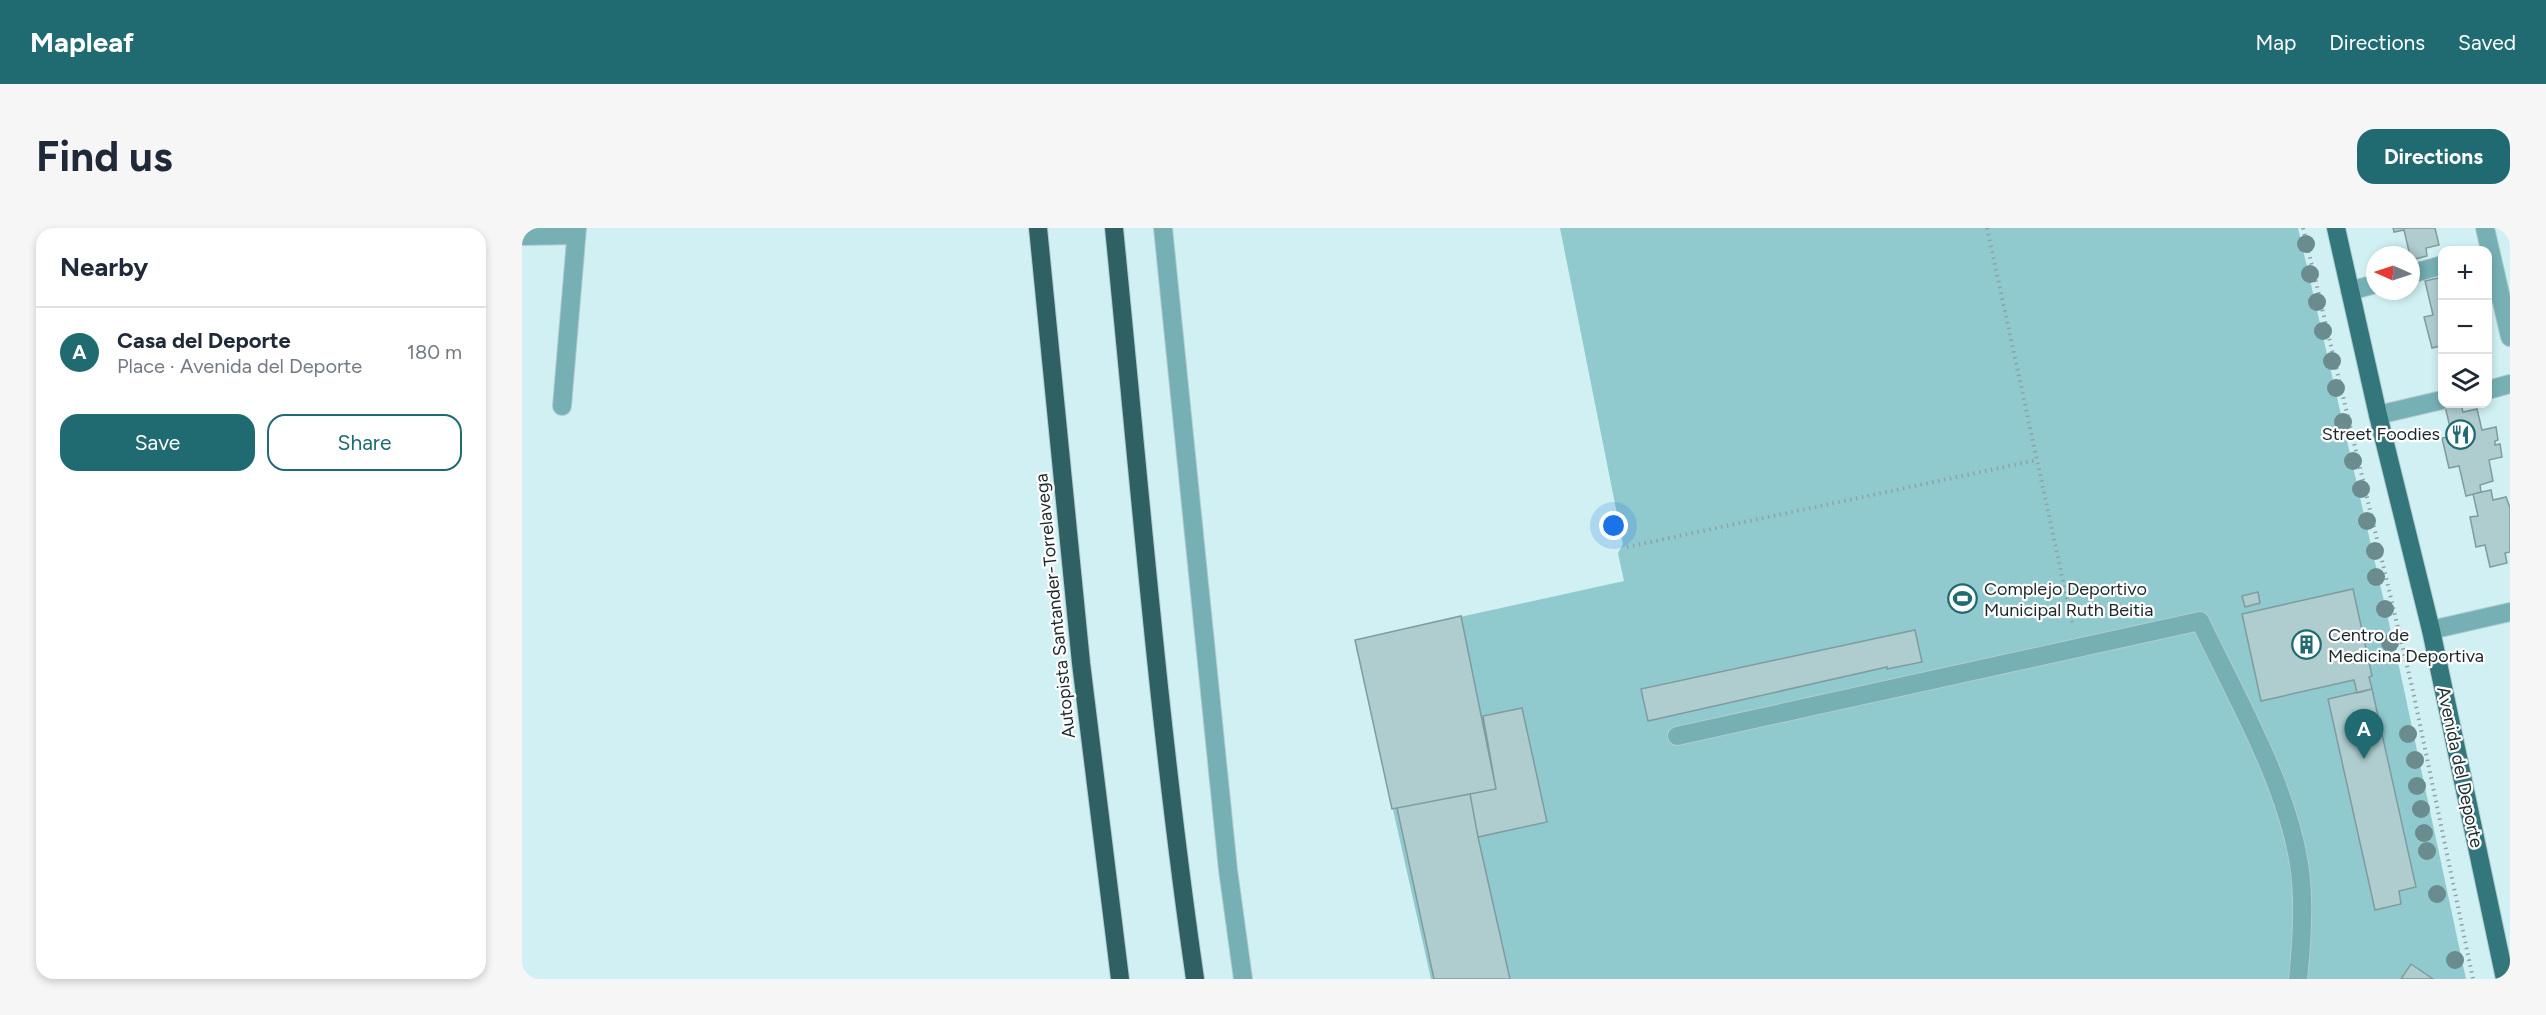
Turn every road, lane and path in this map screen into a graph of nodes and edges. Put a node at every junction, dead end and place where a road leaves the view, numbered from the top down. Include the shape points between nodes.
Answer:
1 (1038, 228) edge
2 (1114, 228) edge
3 (1163, 228) edge
4 (1987, 228) edge
5 (2303, 228) edge
6 (2336, 228) edge
7 (2485, 228) edge
8 (577, 231) edge
9 (522, 236) edge
10 (2488, 246) edge
11 (2492, 264) edge
12 (2438, 266) edge
13 (2420, 271) edge
14 (2366, 287) edge
15 (2350, 291) junction
16 (2510, 338) edge
17 (2510, 384) edge
18 (2492, 389) edge
19 (2438, 401) edge
20 (562, 406) dead end
21 (2378, 415) junction
22 (2037, 460) junction
23 (1627, 548) dead end
24 (2510, 612) edge
25 (2431, 630) junction
26 (2078, 648) junction
27 (1677, 736) dead end
28 (1120, 979) edge
29 (1195, 979) edge
30 (1243, 979) edge
31 (2298, 979) edge
32 (2473, 979) edge
33 (2505, 979) edge

1 - 28 highway, Autopista Santander-Torrelavega via 1081,663
2 - 29 highway via 1182,889
3 - 30 street via 1228,870
4 - 22 path
5 - 32 path via 2413,691
6 - 15 main road, Avenida del Deporte
7 - 10 street
8 - 9 street
8 - 20 street
11 - 16 street
12 - 13 street
14 - 15 street
15 - 21 main road, Avenida del Deporte
17 - 18 street
19 - 21 street
21 - 25 main road, Avenida del Deporte
22 - 23 path
22 - 26 path
24 - 25 street
25 - 33 main road, Avenida del Deporte
26 - 27 street
26 - 31 street via 2200,621 2290,824 2300,866

